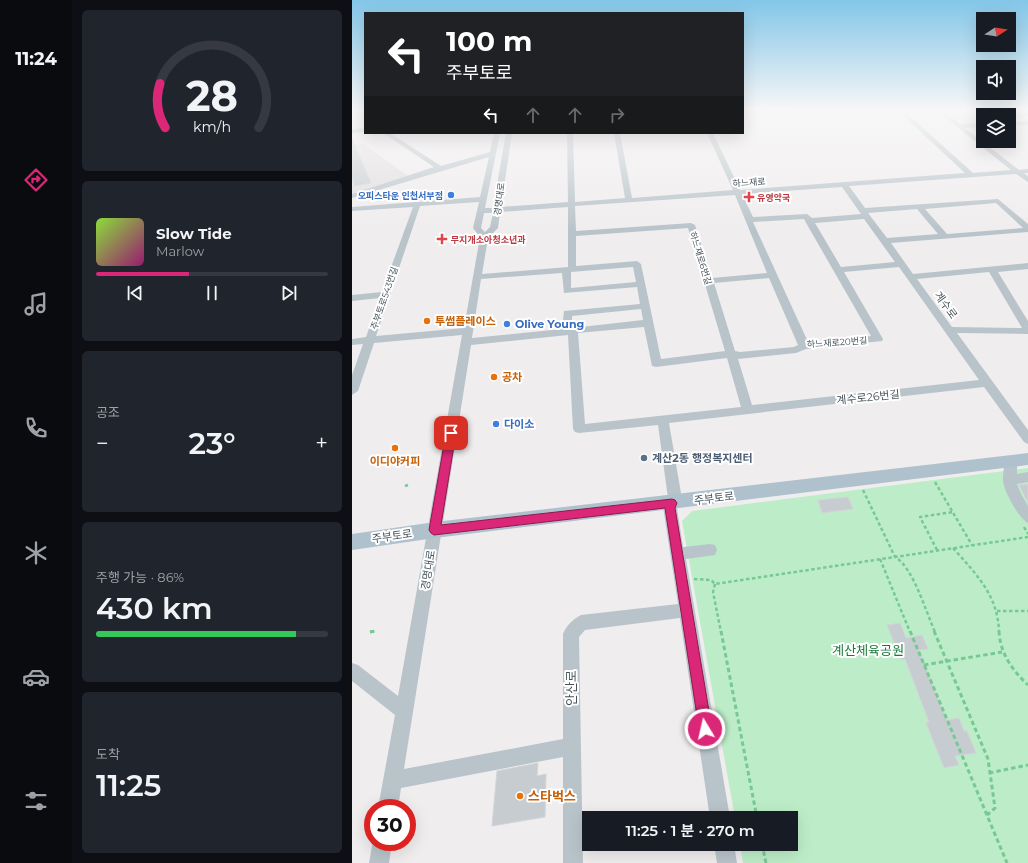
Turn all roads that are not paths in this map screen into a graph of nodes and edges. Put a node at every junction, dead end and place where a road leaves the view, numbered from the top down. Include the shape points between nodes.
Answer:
1 (413, 150) edge
2 (492, 150) edge
3 (506, 150) edge
4 (570, 150) edge
5 (620, 150) edge
6 (718, 150) edge
7 (944, 150) edge
8 (991, 150) edge
9 (491, 154) junction
10 (440, 168) junction
11 (1028, 171) edge
12 (1018, 172) junction
13 (971, 175) junction
14 (1028, 180) edge
15 (844, 185) junction
16 (738, 192) junction
17 (352, 196) edge
18 (483, 199) junction
19 (629, 201) junction
20 (417, 205) junction
21 (571, 205) junction
22 (919, 207) junction
23 (352, 209) edge
24 (497, 210) junction
25 (481, 211) junction
26 (865, 214) junction
27 (748, 220) junction
28 (809, 221) junction
29 (1028, 229) edge
30 (572, 234) junction
31 (945, 237) junction
32 (484, 238) junction
33 (885, 242) junction
34 (902, 264) junction
35 (1028, 266) edge
36 (569, 269) junction
37 (992, 269) junction
38 (838, 270) junction
39 (773, 276) junction
40 (477, 277) junction
41 (911, 277) junction
42 (709, 281) junction
43 (642, 289) junction
44 (386, 295) junction
45 (352, 298) edge
46 (645, 306) junction
47 (648, 322) junction
48 (1028, 328) edge
49 (950, 330) junction
50 (570, 331) junction
51 (467, 337) junction
52 (370, 341) junction
53 (352, 342) edge
54 (804, 346) junction
55 (732, 354) junction
56 (988, 383) junction
57 (352, 391) edge
58 (748, 410) junction
59 (663, 420) junction
60 (1028, 439) edge
61 (1028, 459) edge
62 (1011, 461) junction
63 (1028, 477) edge
64 (1009, 480) junction
65 (672, 503) junction
66 (1028, 517) edge
67 (434, 530) junction
68 (352, 542) edge
69 (710, 550) dead end
70 (677, 554) junction
71 (686, 610) junction
72 (352, 671) edge
73 (404, 711) junction
74 (572, 746) junction
75 (393, 780) junction
76 (390, 799) edge
77 (719, 811) edge
78 (381, 851) edge
79 (725, 851) edge
80 (379, 863) edge
81 (573, 863) edge
82 (727, 863) edge

1 - 10 street
2 - 9 street, 경명대로
3 - 24 street, 경명대로
4 - 21 street
5 - 19 street
6 - 16 street, 하느재로20번길
7 - 13 street
8 - 12 street
9 - 10 street
9 - 18 street, 경명대로
10 - 17 street
11 - 12 street, 하느재로
12 - 13 street, 하느재로
12 - 14 street
13 - 15 street, 하느재로
15 - 16 street, 하느재로
15 - 26 street, 계수로
16 - 19 street, 하느재로
16 - 27 street, 하느재로20번길
18 - 20 street
18 - 25 street, 경명대로
19 - 21 street, 하느재로
20 - 23 street
20 - 44 street, 주부토로543번길
21 - 24 street, 하느재로
21 - 30 street
22 - 26 street
22 - 29 street via 998,201
22 - 31 street
24 - 25 street, 하느재로
24 - 32 street, 경명대로 via 494,228
25 - 32 street, 경명대로 via 477,228
26 - 28 street
26 - 33 street, 계수로
27 - 28 street via 806,216
27 - 39 street, 하느재로20번길
28 - 38 street, 하느재로20번길
29 - 31 street
30 - 36 street
30 - 42 street, 하느재로6번길 via 691,225
31 - 33 street
32 - 40 street, 경명대로
33 - 34 street, 계수로
34 - 38 street
34 - 41 street, 계수로
35 - 37 street
36 - 40 street
36 - 43 street via 637,264
36 - 43 street via 567,291
37 - 41 street
37 - 48 street
38 - 54 street, 하느재로20번길 via 878,339
39 - 42 street
39 - 54 street, 하느재로20번길
40 - 51 street, 경명대로
41 - 49 street, 계수로
42 - 55 street, 하느재로6번길
43 - 46 street
44 - 45 street
44 - 52 street, 주부토로543번길
46 - 47 street
46 - 50 street via 567,313
47 - 50 street
47 - 55 street via 656,363
48 - 49 street
49 - 56 street, 계수로
50 - 51 street
50 - 59 street, 계수로26번길 via 579,429
51 - 52 street
51 - 67 street, 경명대로
52 - 53 street
52 - 57 street, 주부토로543번길
54 - 55 street via 796,350 740,356
55 - 58 street, 하느재로6번길
56 - 58 street, 계수로26번길
56 - 60 street, 계수로
58 - 59 street, 계수로26번길
59 - 65 street via 675,499
61 - 62 main road, 주부토로
62 - 64 street
62 - 65 main road, 주부토로
63 - 64 street
64 - 66 street via 1010,488
65 - 67 main road, 주부토로
65 - 70 street via 670,507
67 - 68 main road, 주부토로
67 - 73 street, 경명대로
69 - 70 street
70 - 71 street
71 - 74 street, 안산로 via 581,624 571,634
71 - 77 street
72 - 73 street
73 - 75 street, 경명대로
74 - 75 street
74 - 81 street, 안산로
75 - 76 street, 경명대로
78 - 80 street
79 - 82 street

